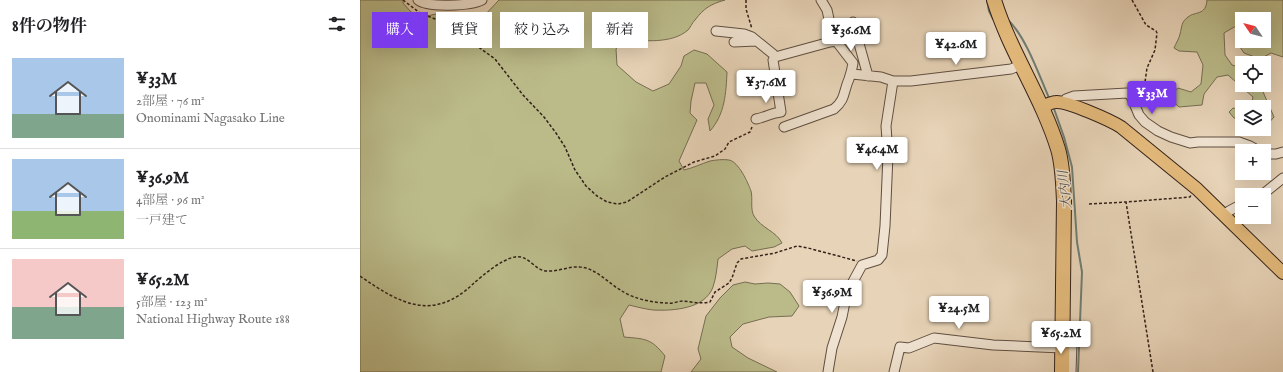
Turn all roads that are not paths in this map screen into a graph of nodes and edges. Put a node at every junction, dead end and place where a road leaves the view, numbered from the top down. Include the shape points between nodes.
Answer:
1 (418, 0) edge
2 (482, 0) edge
3 (821, 0) edge
4 (994, 0) edge
5 (853, 22) dead end
6 (716, 31) dead end
7 (756, 41) junction
8 (836, 41) junction
9 (734, 42) dead end
10 (775, 57) junction
11 (1021, 65) junction
12 (852, 74) junction
13 (868, 76) junction
14 (894, 81) junction
15 (1052, 104) junction
16 (756, 119) road end
17 (784, 127) dead end
18 (1242, 144) edge
19 (1283, 152) edge
20 (1271, 154) edge
21 (1283, 178) edge
22 (1271, 188) edge
23 (1235, 208) edge
24 (1224, 215) junction
25 (1283, 273) edge
26 (1062, 328) junction
27 (1062, 348) junction
28 (828, 372) edge
29 (894, 372) edge
30 (1062, 372) edge
31 (1071, 372) edge

1 - 2 street via 430,5 467,4
3 - 8 street via 827,10
4 - 11 highway via 1004,31
5 - 13 street
6 - 7 street via 744,34
7 - 9 street
7 - 10 street
8 - 10 street
8 - 12 street via 853,64
10 - 16 street via 773,60 781,112 770,113
11 - 14 street via 1011,69 961,76
11 - 15 highway
12 - 13 street
12 - 17 street via 845,95 834,109
13 - 14 street
14 - 28 street via 886,126 888,155 882,254 878,260 862,265 849,289 832,348
15 - 18 street via 1074,96 1127,93 1145,122 1171,137 1190,143
15 - 24 main road via 1111,121 1121,127 1197,189
15 - 26 highway via 1050,127 1063,176
19 - 20 street
21 - 22 street
23 - 24 street
24 - 25 main road
26 - 27 highway
26 - 31 street via 1070,329
27 - 29 street via 934,338 909,348 900,347
27 - 30 highway

